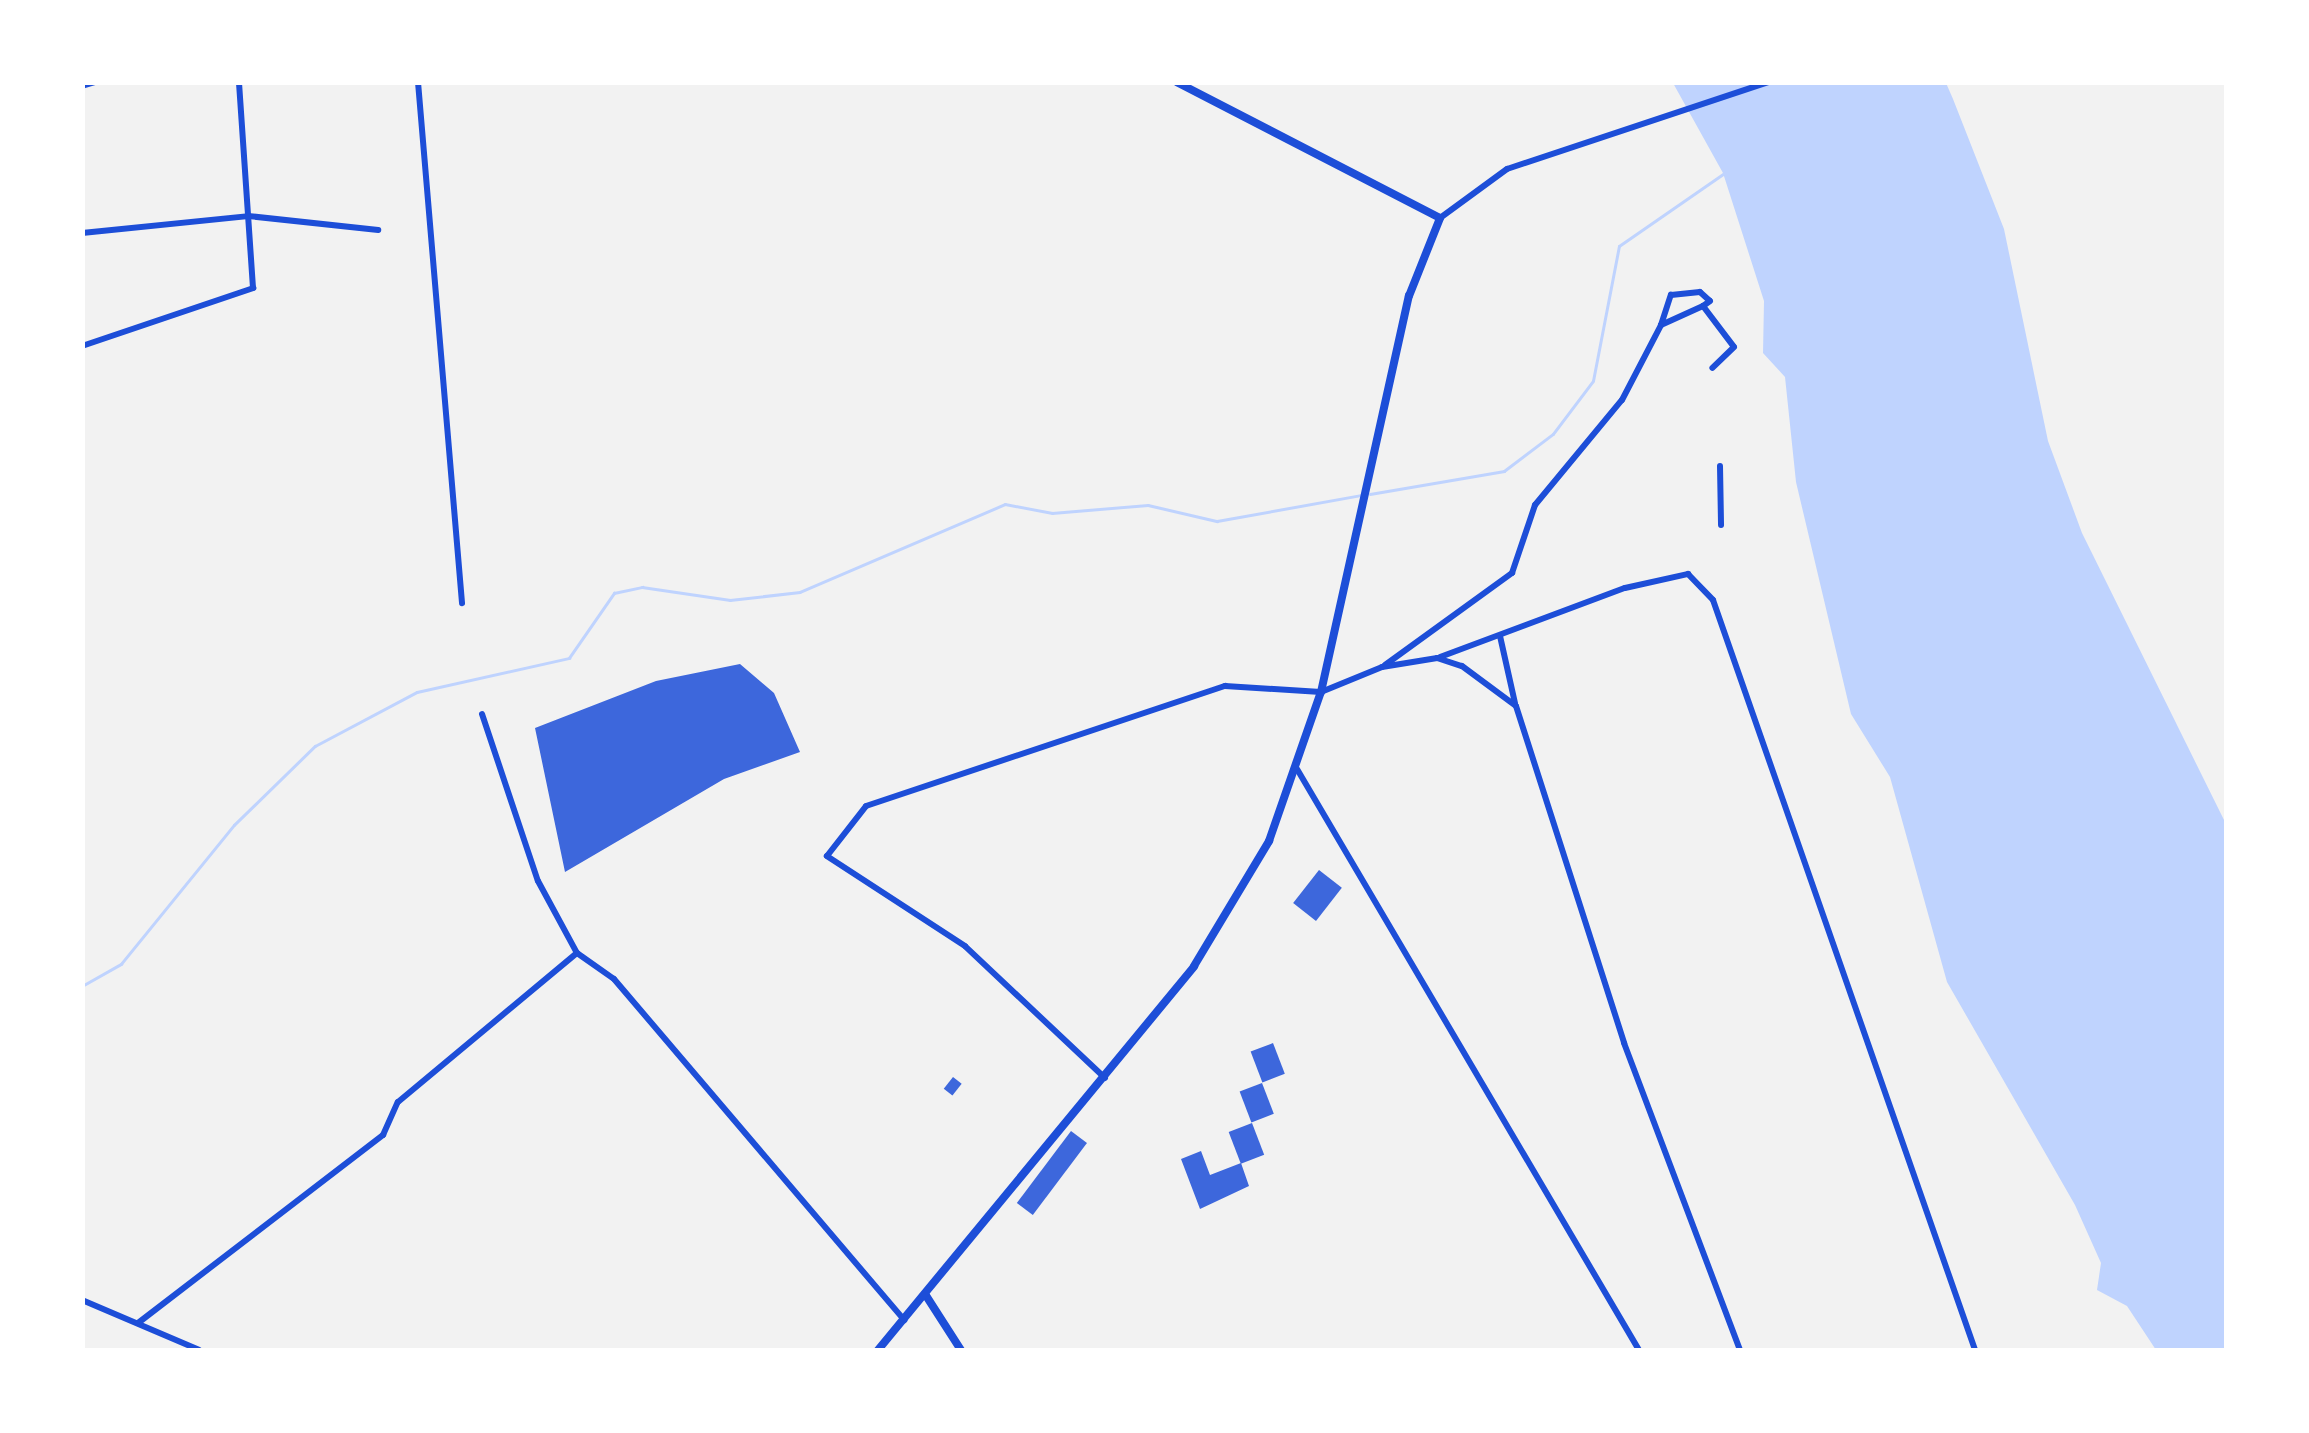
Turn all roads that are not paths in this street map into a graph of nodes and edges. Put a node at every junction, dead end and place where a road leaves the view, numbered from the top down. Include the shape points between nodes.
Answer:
1 (95, 82) edge
2 (239, 82) edge
3 (418, 82) edge
4 (1178, 82) edge
5 (1769, 82) edge
6 (82, 86) edge
7 (248, 216) junction
8 (1440, 218) junction
9 (378, 230) dead end
10 (82, 233) edge
11 (1703, 306) junction
12 (1660, 325) junction
13 (82, 346) edge
14 (1712, 368) dead end
15 (1720, 466) dead end
16 (1721, 525) dead end
17 (462, 603) dead end
18 (1500, 636) junction
19 (1436, 658) junction
20 (1382, 667) junction
21 (1321, 692) junction
22 (1516, 706) junction
23 (482, 714) dead end
24 (1298, 769) junction
25 (577, 954) junction
26 (1105, 1078) junction
27 (925, 1294) junction
28 (82, 1300) edge
29 (904, 1320) junction
30 (138, 1323) junction
31 (166, 1339) junction
32 (164, 1350) edge
33 (199, 1350) edge
34 (878, 1350) edge
35 (960, 1350) edge
36 (1639, 1350) edge
37 (1740, 1350) edge
38 (1975, 1350) edge

1 - 6 street
2 - 7 street
3 - 17 street
4 - 8 street
5 - 8 street via 1572,145 1481,182
7 - 9 street
7 - 10 street
7 - 13 street via 253,288
8 - 21 street via 1409,296
11 - 12 street
11 - 12 street via 1710,301 1700,292 1671,294
11 - 14 street via 1734,347
12 - 20 street via 1622,400 1535,505 1512,573
15 - 16 street
18 - 19 street
18 - 22 street
18 - 38 street via 1625,588 1688,574 1713,600
19 - 20 street
19 - 22 street
20 - 21 street
21 - 24 street
21 - 26 street via 1225,686 1187,698 866,806 828,856 965,946
22 - 37 street via 1624,1043
23 - 25 street via 538,880
24 - 26 street via 1234,910
24 - 36 street
25 - 29 street via 614,979
25 - 30 street via 398,1102 383,1136
26 - 27 street
27 - 29 street
27 - 35 street
28 - 30 street
29 - 34 street
30 - 31 street
31 - 32 street
31 - 33 street

